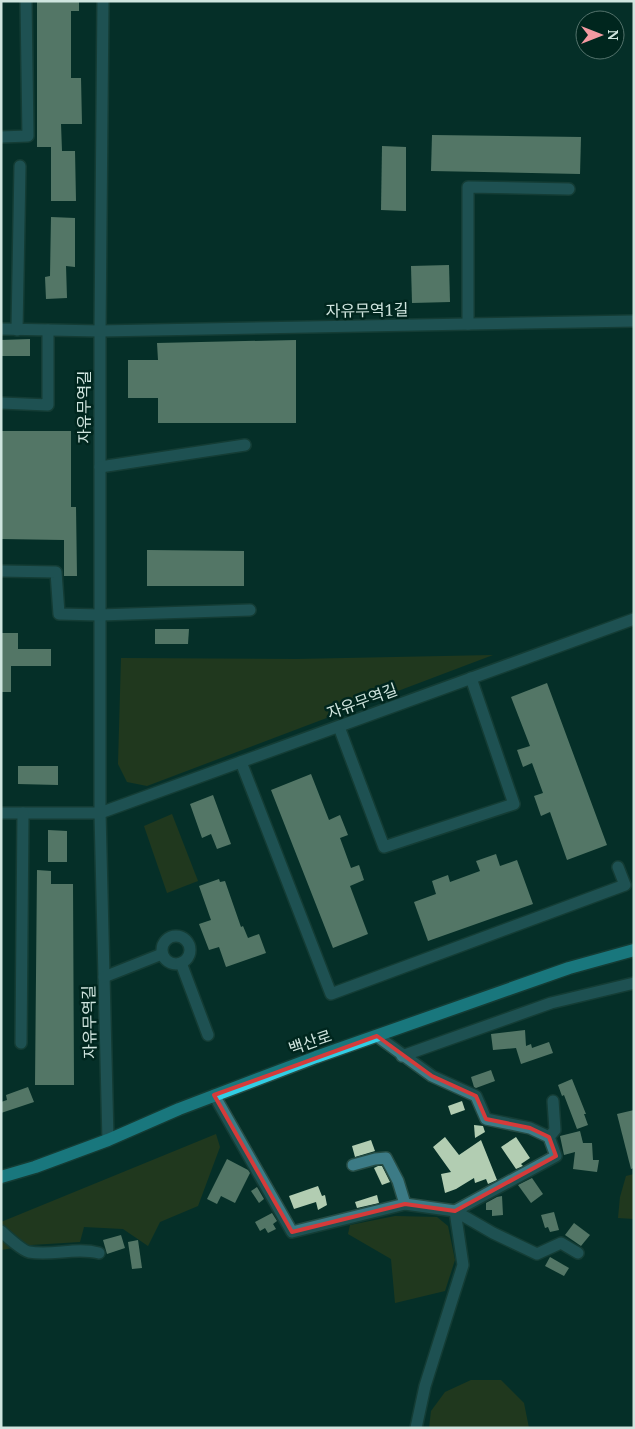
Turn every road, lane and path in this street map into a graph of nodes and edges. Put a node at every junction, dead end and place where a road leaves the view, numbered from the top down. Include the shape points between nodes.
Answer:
1 (26, 1) edge
2 (102, 1) edge
3 (1, 137) edge
4 (20, 166) dead end
5 (568, 189) dead end
6 (634, 322) edge
7 (468, 324) junction
8 (1, 329) edge
9 (17, 330) junction
10 (48, 330) junction
11 (100, 331) junction
12 (1, 404) edge
13 (245, 445) dead end
14 (100, 467) junction
15 (1, 571) edge
16 (250, 610) dead end
17 (100, 615) junction
18 (634, 619) edge
19 (471, 678) junction
20 (339, 727) junction
21 (241, 762) junction
22 (1, 813) edge
23 (23, 813) junction
24 (100, 813) junction
25 (618, 867) dead end
26 (634, 950) edge
27 (162, 954) junction
28 (181, 963) junction
29 (104, 977) junction
30 (634, 983) edge
31 (208, 1035) dead end
32 (377, 1036) junction
33 (21, 1043) dead end
34 (402, 1056) junction
35 (214, 1095) junction
36 (553, 1101) dead end
37 (549, 1138) junction
38 (108, 1140) junction
39 (353, 1165) dead end
40 (1, 1177) edge
41 (406, 1204) junction
42 (456, 1211) junction
43 (1, 1231) edge
44 (99, 1253) dead end
45 (578, 1253) dead end
46 (416, 1428) edge

1 - 3 street via 28,136
2 - 11 street, 자유무역길
4 - 9 street
5 - 7 street via 468,187
6 - 7 street, 자유무역1길
7 - 11 street, 자유무역1길
8 - 9 street, 자유무역1길
9 - 10 street, 자유무역1길
10 - 11 street, 자유무역1길
10 - 12 street via 48,405
11 - 14 street, 자유무역길
13 - 14 street
14 - 17 street, 자유무역길
15 - 17 street via 56,572 59,614
16 - 17 street
17 - 24 street, 자유무역길
18 - 19 street, 자유무역길
19 - 20 street, 자유무역길
19 - 20 street via 514,804 384,847
20 - 21 street, 자유무역길
21 - 24 street, 자유무역길
21 - 25 street via 330,994 625,885
22 - 23 street
23 - 24 street
23 - 33 street
24 - 29 street, 자유무역길
26 - 32 main road, 백산로 via 568,968
27 - 28 street via 172,964
27 - 28 street via 164,941 172,936 181,937 190,948 188,957
27 - 29 street
28 - 31 street
29 - 38 street, 자유무역길
30 - 34 street via 550,1003
32 - 34 street
32 - 35 main road, 백산로
34 - 37 street via 432,1076 476,1096 486,1119 530,1128
35 - 38 main road, 백산로
35 - 41 street via 292,1232
36 - 37 street via 554,1130
37 - 42 street via 556,1156
38 - 40 main road, 백산로
39 - 41 street via 386,1158
41 - 42 street
42 - 45 street via 537,1254 561,1243
42 - 46 street via 463,1265 424,1386
43 - 44 street via 28,1252 86,1249

